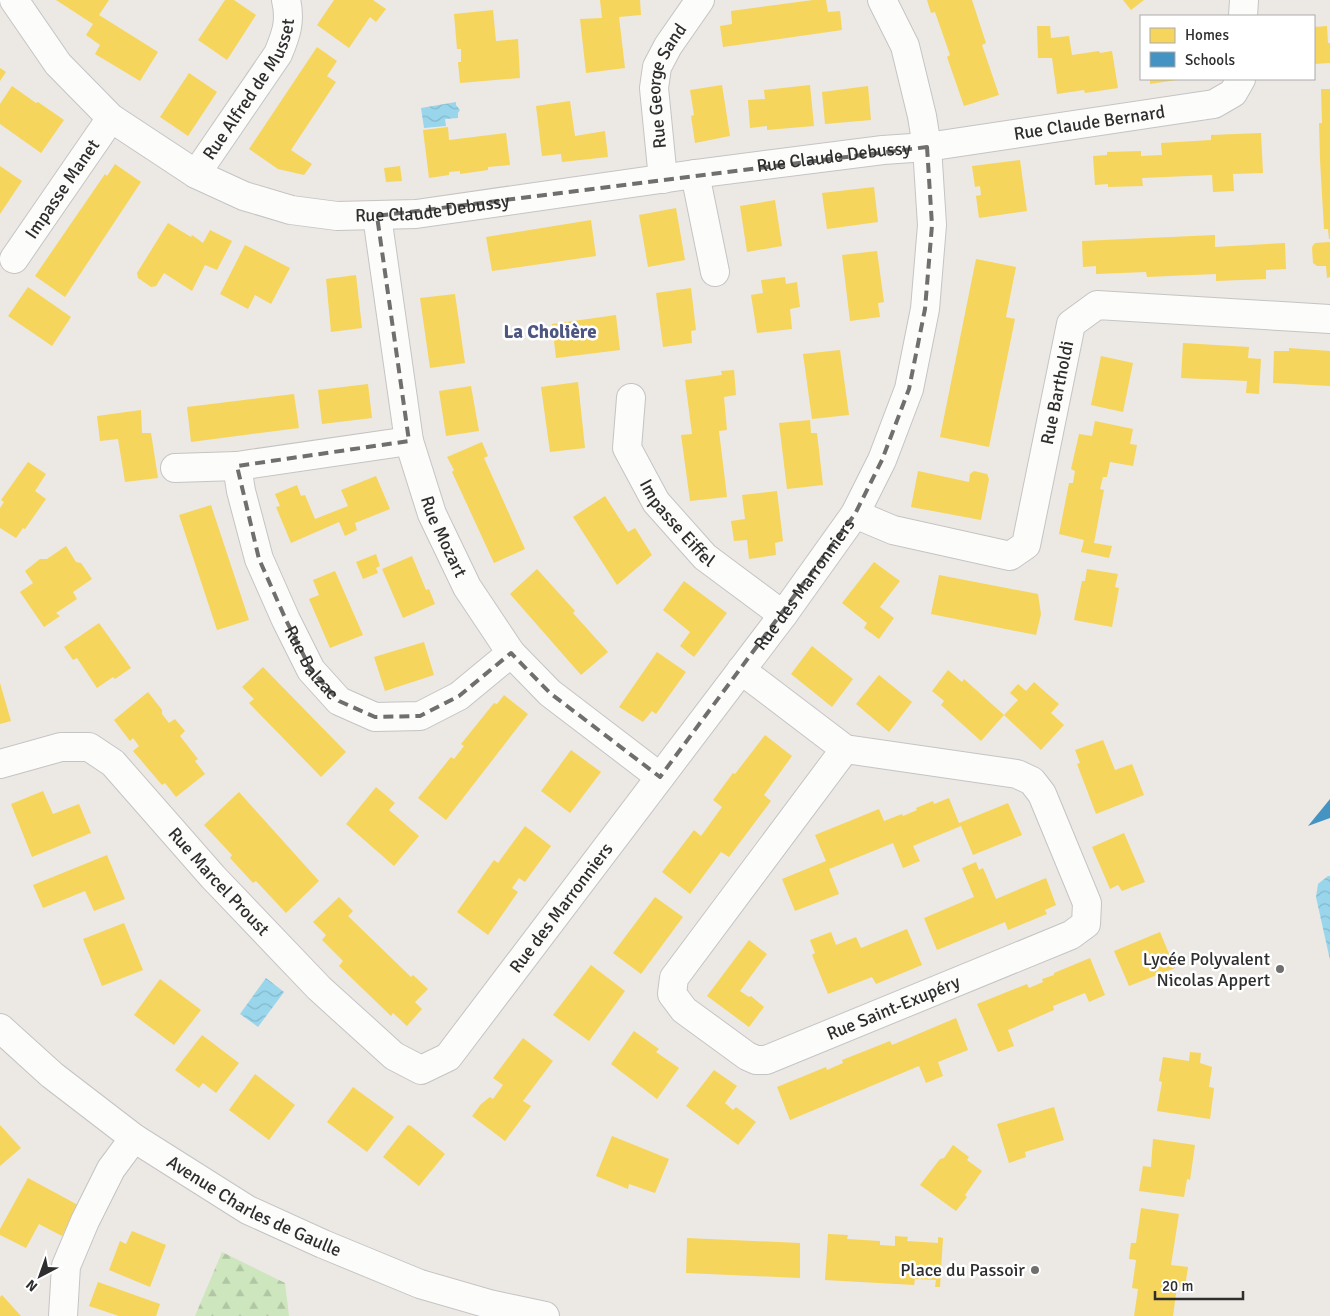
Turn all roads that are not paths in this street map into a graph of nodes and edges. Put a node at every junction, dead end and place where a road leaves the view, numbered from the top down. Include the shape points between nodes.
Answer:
1 (14, 0) edge
2 (286, 0) edge
3 (700, 0) edge
4 (882, 0) edge
5 (1244, 0) edge
6 (1243, 15) edge
7 (1240, 80) edge
8 (111, 118) junction
9 (927, 147) junction
10 (196, 174) junction
11 (695, 174) junction
12 (663, 179) junction
13 (377, 216) junction
14 (14, 259) dead end
15 (715, 272) dead end
16 (1330, 319) edge
17 (631, 398) dead end
18 (410, 441) junction
19 (237, 466) junction
20 (176, 468) dead end
21 (855, 514) junction
22 (783, 615) junction
23 (511, 653) junction
24 (741, 670) junction
25 (845, 749) junction
26 (0, 764) edge
27 (660, 777) junction
28 (0, 1028) edge
29 (420, 1070) joint
30 (134, 1138) junction
31 (488, 1310) edge
32 (63, 1316) edge
33 (545, 1316) edge

1 - 8 street, Rue Claude Debussy via 58,64
2 - 10 street, Rue Alfred de Musset via 289,13 286,35 278,54
3 - 12 street, Rue George Sand via 657,67 654,88
4 - 9 street, Rue des Marronniers via 904,46
5 - 6 street
7 - 9 street, Rue Claude Bernard via 1233,93 1214,104
8 - 10 street, Rue Claude Debussy
8 - 14 street, Impasse Manet
9 - 11 street, Rue Claude Debussy
9 - 21 street, Rue des Marronniers via 932,225 925,309 909,389 882,460
10 - 13 street, Rue Claude Debussy via 244,196 291,210 337,216
11 - 12 street, Rue Claude Debussy
11 - 15 street
12 - 13 street, Rue Claude Debussy via 416,214
13 - 18 street, Rue Mozart
16 - 21 street, Rue Bartholdi via 1097,305 1071,324 1026,545 1010,556 893,530
17 - 22 street, Impasse Eiffel via 627,448 656,502 705,557
18 - 19 street
18 - 23 street, Rue Mozart via 432,514 467,587
19 - 20 street
19 - 23 street, Rue Balzac via 260,559 286,620 311,670 339,701 375,717 420,716 459,696
21 - 22 street, Rue des Marronniers
22 - 24 street, Rue des Marronniers
23 - 27 street, Rue Mozart via 550,693
24 - 25 street, Rue Saint-Exupéry
24 - 27 street, Rue des Marronniers
25 - 25 street, Rue Saint-Exupéry via 1017,774 1032,781 1042,794 1087,903 1086,924 1071,935 766,1060 756,1060 684,1010 672,994 674,978
26 - 29 street, Rue Marcel Proust via 61,746 89,747 113,763 213,877 319,988 394,1056
27 - 29 street, Rue des Marronniers via 448,1057
28 - 30 street, Avenue Charles de Gaulle via 52,1075
30 - 31 street, Avenue Charles de Gaulle via 248,1210
30 - 32 street via 111,1169 66,1266
31 - 33 street, Avenue Charles de Gaulle

